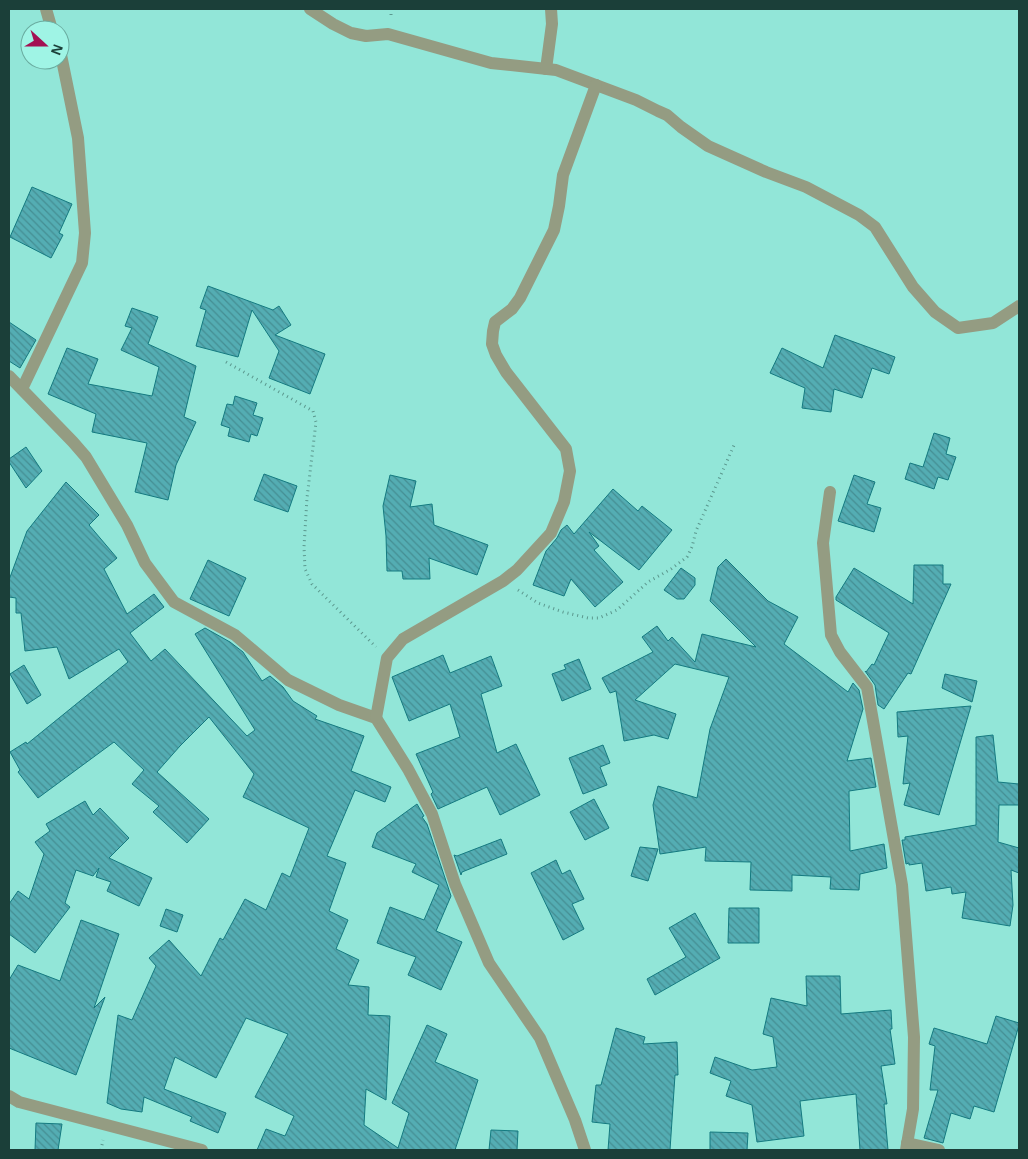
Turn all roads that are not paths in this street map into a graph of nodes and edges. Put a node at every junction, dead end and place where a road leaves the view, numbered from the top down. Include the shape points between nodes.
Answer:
1 (310, 9) edge
2 (551, 9) edge
3 (546, 69) junction
4 (64, 70) edge
5 (596, 85) junction
6 (1019, 306) edge
7 (9, 376) edge
8 (22, 389) junction
9 (830, 492) dead end
10 (376, 718) junction
11 (9, 1096) edge
12 (906, 1147) edge
13 (202, 1150) edge
14 (585, 1150) edge
15 (939, 1150) edge

1 - 3 street via 351,33 366,36 388,34 491,63
2 - 3 street
3 - 5 street
4 - 8 street via 78,138 85,234 82,263
5 - 6 street via 667,115 708,146 806,187 859,214 875,227 913,287 935,312 958,328 993,324
5 - 10 street via 563,175 554,230 520,298 496,322 492,331 492,344 506,372 566,449 570,471 564,502 552,533 518,570 403,639 387,658
7 - 8 street
8 - 10 street via 86,457 127,525 145,563 174,602 235,635 288,680 339,705
9 - 12 street via 823,544 831,635 867,687 902,885 914,1037 913,1109
10 - 14 street via 432,814 455,884 490,963 540,1038
11 - 13 street via 19,1102
12 - 15 street

